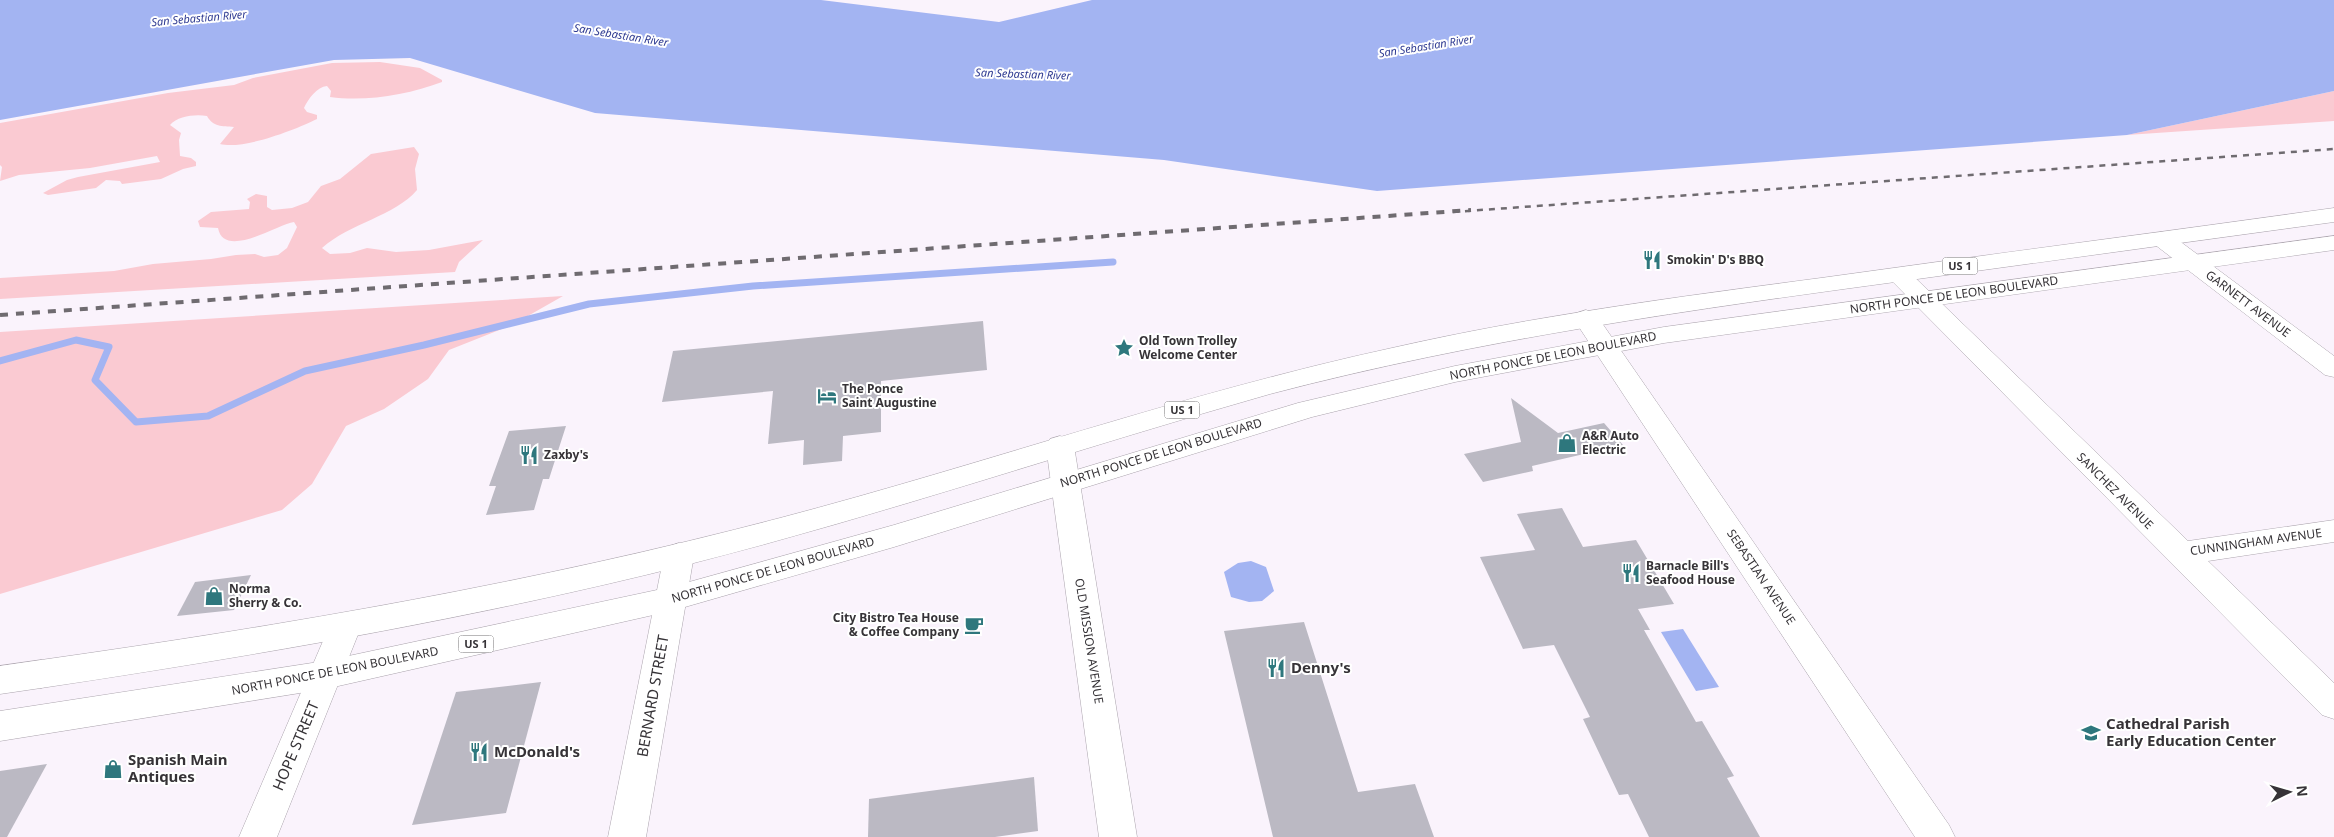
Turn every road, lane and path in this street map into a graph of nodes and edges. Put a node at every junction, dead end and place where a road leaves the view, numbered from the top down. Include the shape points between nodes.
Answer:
1 (2334, 215) edge
2 (2162, 239) junction
3 (2334, 243) edge
4 (2193, 262) junction
5 (1899, 274) junction
6 (1924, 299) junction
7 (1586, 318) junction
8 (1605, 345) junction
9 (2334, 369) edge
10 (1060, 446) junction
11 (1065, 482) junction
12 (2334, 531) edge
13 (2179, 554) junction
14 (679, 555) junction
15 (671, 599) junction
16 (345, 627) junction
17 (325, 676) junction
18 (0, 680) edge
19 (2334, 705) edge
20 (0, 726) edge
21 (258, 837) edge
22 (627, 837) edge
23 (1118, 837) edge
24 (1936, 837) edge

1 - 2 main road, US 1
2 - 4 main road, GARNETT AVENUE
2 - 5 main road, US 1
3 - 4 main road, NORTH PONCE DE LEON BOULEVARD / US 1
4 - 6 main road, NORTH PONCE DE LEON BOULEVARD / US 1
4 - 9 main road, GARNETT AVENUE
5 - 6 main road, SANCHEZ AVENUE
5 - 7 main road, US 1
6 - 8 main road, NORTH PONCE DE LEON BOULEVARD / US 1
6 - 13 main road, SANCHEZ AVENUE
7 - 8 main road, SEBASTIAN AVENUE
7 - 10 main road, US 1 via 1335,369
8 - 11 main road, NORTH PONCE DE LEON BOULEVARD / US 1 via 1455,374 1308,409
8 - 24 main road, SEBASTIAN AVENUE
10 - 11 main road, OLD MISSION AVENUE
10 - 14 main road, US 1 via 880,501
11 - 15 main road, NORTH PONCE DE LEON BOULEVARD / US 1 via 803,563
11 - 23 main road, OLD MISSION AVENUE
12 - 13 main road, CUNNINGHAM AVENUE
13 - 19 main road, SANCHEZ AVENUE
14 - 15 main road, BERNARD STREET
14 - 16 main road, US 1 via 470,603
15 - 17 main road, NORTH PONCE DE LEON BOULEVARD / US 1
15 - 22 main road, BERNARD STREET
16 - 17 main road, HOPE STREET
16 - 18 main road, US 1
17 - 20 main road, NORTH PONCE DE LEON BOULEVARD / US 1
17 - 21 main road, HOPE STREET

